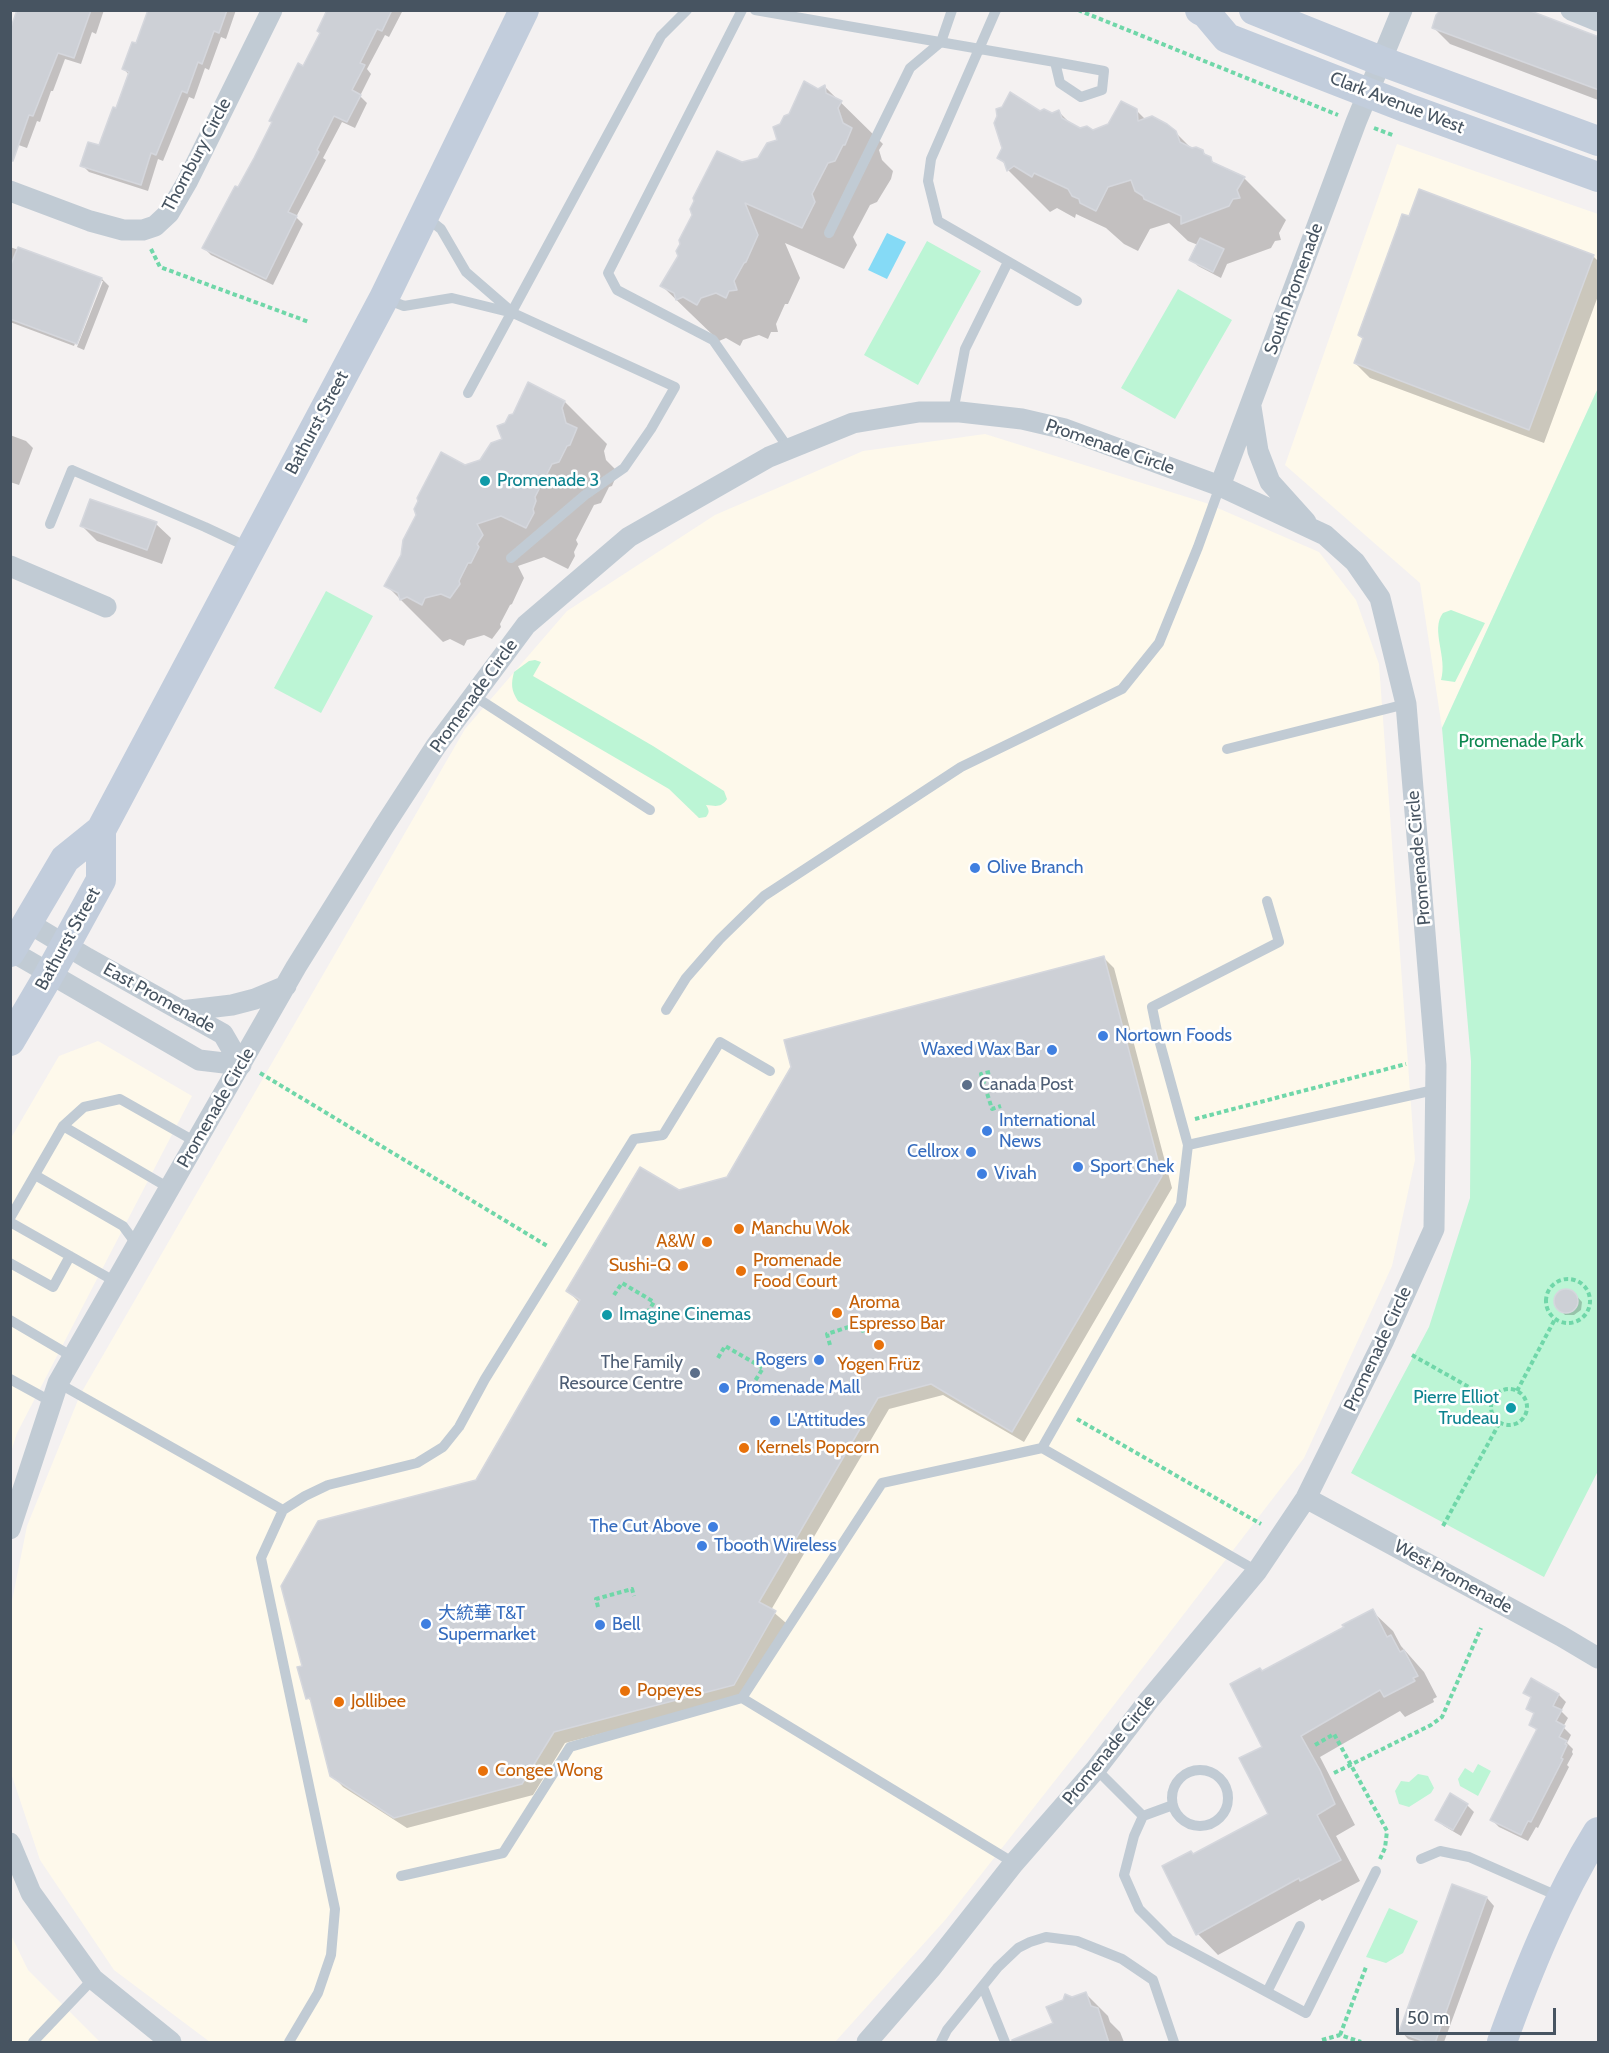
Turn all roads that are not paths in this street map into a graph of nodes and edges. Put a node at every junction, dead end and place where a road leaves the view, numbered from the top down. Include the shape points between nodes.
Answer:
1 (272, 10) edge
2 (524, 10) edge
3 (687, 10) edge
4 (742, 10) edge
5 (755, 10) edge
6 (952, 10) edge
7 (996, 10) edge
8 (1254, 10) edge
9 (1402, 10) edge
10 (1570, 10) edge
11 (1206, 11) edge
12 (1599, 21) edge
13 (941, 42) junction
14 (980, 49) junction
15 (1381, 61) junction
16 (1055, 62) junction
17 (1368, 93) junction
18 (1599, 141) edge
19 (1599, 177) edge
20 (10, 191) edge
21 (425, 216) junction
22 (829, 233) dead end
23 (1008, 262) junction
24 (384, 298) junction
25 (1077, 301) dead end
26 (513, 313) junction
27 (468, 393) dead end
28 (1251, 405) junction
29 (952, 412) junction
30 (789, 449) junction
31 (1220, 486) junction
32 (50, 524) dead end
33 (1312, 529) junction
34 (251, 548) junction
35 (511, 558) dead end
36 (10, 566) edge
37 (106, 607) dead end
38 (474, 696) junction
39 (1406, 704) junction
40 (1227, 750) dead end
41 (650, 810) dead end
42 (100, 830) junction
43 (1267, 901) dead end
44 (27, 922) junction
45 (66, 945) junction
46 (11, 952) edge
47 (50, 973) junction
48 (286, 986) junction
49 (666, 1010) dead end
50 (182, 1011) junction
51 (10, 1041) edge
52 (241, 1065) junction
53 (770, 1071) dead end
54 (1434, 1090) junction
55 (63, 1126) junction
56 (196, 1142) junction
57 (1188, 1145) junction
58 (35, 1175) junction
59 (169, 1188) junction
60 (10, 1220) edge
61 (137, 1245) junction
62 (70, 1256) junction
63 (10, 1263) edge
64 (116, 1282) junction
65 (10, 1320) edge
66 (73, 1357) junction
67 (10, 1379) edge
68 (55, 1393) junction
69 (1042, 1448) junction
70 (1306, 1498) junction
71 (283, 1510) junction
72 (10, 1528) edge
73 (1257, 1571) junction
74 (1599, 1658) edge
75 (742, 1698) junction
76 (1096, 1768) junction
77 (1173, 1804) junction
78 (1143, 1816) junction
79 (1599, 1832) edge
80 (10, 1843) edge
81 (1421, 1859) dead end
82 (1014, 1863) junction
83 (1376, 1871) road end
84 (401, 1876) dead end
85 (1561, 1897) junction
86 (1300, 1926) dead end
87 (93, 1978) junction
88 (982, 1987) junction
89 (1267, 1992) junction
90 (33, 2043) edge
91 (171, 2043) edge
92 (289, 2043) edge
93 (867, 2043) edge
94 (941, 2043) edge
95 (1005, 2043) edge
96 (1174, 2043) edge
97 (1502, 2043) edge

1 - 20 street, Thornbury Circle via 186,182 169,213 154,226 123,230
2 - 21 main road, Bathurst Street
3 - 26 lane via 661,36
4 - 30 lane via 608,273 617,290 713,340
5 - 13 lane
6 - 13 lane
7 - 14 lane
8 - 15 main road, Clark Avenue West
9 - 15 street, South Promenade
10 - 12 street
11 - 17 main road, Clark Avenue West via 1227,38
13 - 14 lane
13 - 22 lane via 910,68
14 - 16 lane
14 - 23 lane via 931,159 928,181 938,221
15 - 17 street, South Promenade
15 - 18 main road, Clark Avenue West
16 - 16 lane via 1060,83 1081,97 1102,90 1104,71
17 - 19 main road, Clark Avenue West
17 - 28 street, South Promenade
21 - 24 main road, Bathurst Street
21 - 26 lane via 441,229 466,272
23 - 25 lane
23 - 29 lane via 965,349
24 - 26 lane via 404,306 452,298
24 - 34 main road, Bathurst Street
26 - 27 lane
26 - 35 lane via 675,387 624,468 585,495
28 - 31 street, South Promenade
28 - 33 street, Promenade Circle via 1258,451 1270,482
29 - 30 street, Promenade Circle via 919,412 853,423
29 - 31 street, Promenade Circle via 1022,418 1065,429
30 - 38 street, Promenade Circle via 629,537 526,625
31 - 33 street, Promenade Circle
31 - 49 lane via 1159,643 1122,689 961,767 764,896 686,978
32 - 34 lane via 72,470
33 - 39 street, Promenade Circle via 1325,535 1355,562 1380,598
34 - 42 main road, Bathurst Street
36 - 37 street
38 - 41 lane
38 - 48 street, Promenade Circle via 415,777
39 - 40 lane
39 - 54 street, Promenade Circle via 1436,1065
42 - 44 main road, Bathurst Street via 65,859
42 - 45 main road, Bathurst Street via 101,880
43 - 57 lane via 1279,942 1152,1007
44 - 45 street, East Promenade
44 - 46 main road, Bathurst Street
45 - 47 main road, Bathurst Street
45 - 50 street, East Promenade
46 - 47 street, East Promenade
47 - 51 main road, Bathurst Street
47 - 52 street, East Promenade via 200,1060
48 - 50 street via 232,1005
48 - 52 street, Promenade Circle
50 - 52 street, East Promenade via 223,1034
52 - 56 street, Promenade Circle
53 - 71 lane via 720,1042 663,1135 634,1139 459,1427 443,1447 417,1463 328,1485
54 - 57 lane
54 - 70 street, Promenade Circle via 1434,1228
55 - 56 lane via 84,1107 120,1099
55 - 58 lane
55 - 59 lane
56 - 59 street, Promenade Circle
57 - 69 lane via 1181,1204
58 - 60 lane
58 - 61 lane via 123,1226
59 - 61 street, Promenade Circle
60 - 62 lane
61 - 64 street, Promenade Circle
62 - 63 lane via 53,1287
62 - 64 lane
64 - 66 street, Promenade Circle
65 - 66 lane
66 - 68 street, Promenade Circle
67 - 68 lane
68 - 71 lane
68 - 72 street, Promenade Circle
69 - 73 lane
69 - 75 lane via 882,1483
70 - 73 street, Promenade Circle
70 - 74 street, West Promenade
71 - 92 lane via 261,1558 335,1909 331,1955 318,1993
73 - 76 street, Promenade Circle
75 - 82 lane
75 - 84 lane via 570,1747 503,1853
76 - 78 lane
76 - 82 street, Promenade Circle
77 - 77 lane via 1176,1813 1191,1824 1209,1825 1223,1814 1229,1797 1222,1779 1215,1773 1196,1770 1180,1778 1172,1795
77 - 78 lane
78 - 89 lane via 1124,1875 1139,1909 1170,1940
79 - 85 main road
80 - 87 street via 31,1893
81 - 85 lane via 1440,1851 1468,1857
82 - 93 street, Promenade Circle
83 - 89 lane via 1305,2013
85 - 97 main road
86 - 89 lane
87 - 90 lane
87 - 91 street
88 - 94 lane
88 - 95 lane
88 - 96 lane via 1018,1948 1030,1942 1046,1937 1077,1941 1122,1959 1153,1980

